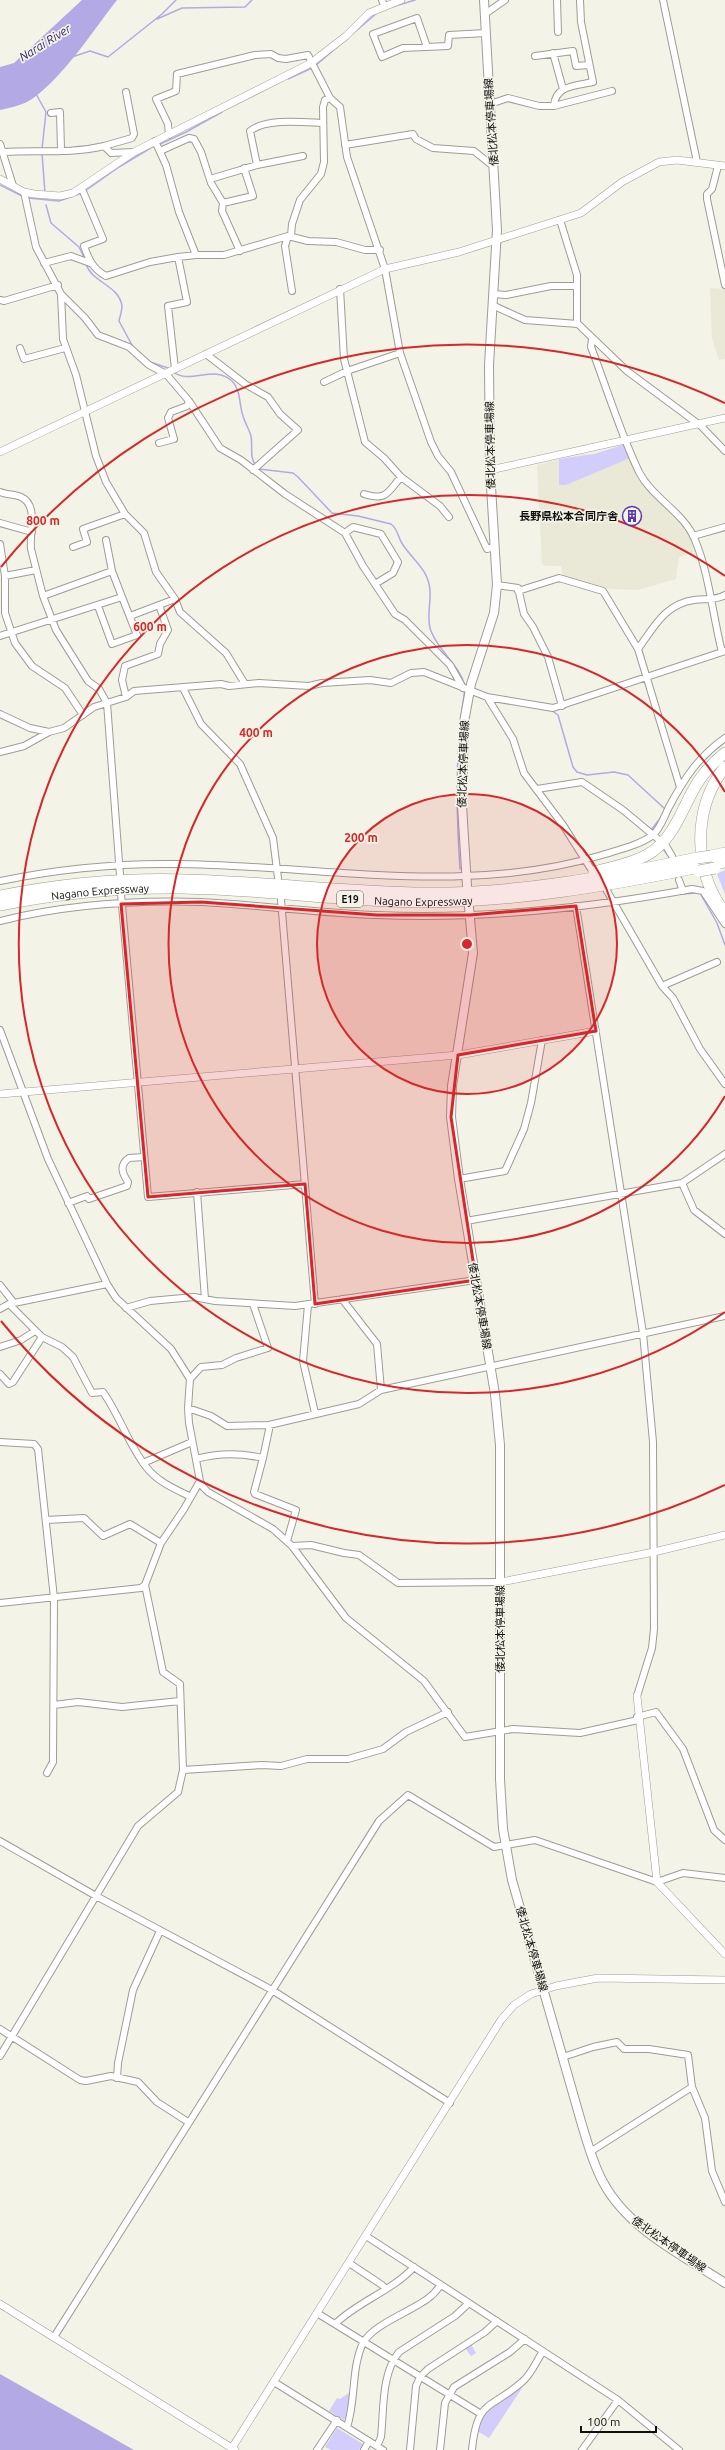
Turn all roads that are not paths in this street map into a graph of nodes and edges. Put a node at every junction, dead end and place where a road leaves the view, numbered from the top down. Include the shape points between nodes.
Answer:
1 (401, 0) edge
2 (484, 0) edge
3 (505, 0) edge
4 (557, 0) edge
5 (580, 0) edge
6 (663, 0) edge
7 (383, 3) edge
8 (485, 14) junction
9 (558, 32) dead end
10 (486, 33) junction
11 (427, 47) junction
12 (553, 53) junction
13 (535, 56) dead end
14 (588, 65) junction
15 (313, 66) junction
16 (563, 89) junction
17 (612, 91) dead end
18 (126, 92) dead end
19 (330, 98) junction
20 (490, 104) junction
21 (554, 106) junction
22 (51, 113) dead end
23 (321, 123) junction
24 (169, 135) junction
25 (0, 144) edge
26 (345, 144) junction
27 (104, 146) junction
28 (157, 146) junction
29 (61, 150) junction
30 (3, 152) junction
31 (134, 152) junction
32 (303, 156) dead end
33 (697, 162) junction
34 (257, 165) junction
35 (722, 166) edge
36 (494, 167) junction
37 (244, 168) junction
38 (210, 179) junction
39 (0, 180) edge
40 (13, 186) junction
41 (83, 192) junction
42 (24, 195) junction
43 (223, 203) junction
44 (560, 220) junction
45 (289, 236) junction
46 (497, 238) junction
47 (380, 250) junction
48 (240, 251) junction
49 (196, 255) junction
50 (178, 257) junction
51 (87, 262) junction
52 (44, 263) junction
53 (385, 269) junction
54 (58, 285) junction
55 (725, 285) edge
56 (577, 286) junction
57 (340, 289) junction
58 (292, 291) dead end
59 (61, 294) junction
60 (493, 294) junction
61 (0, 300) edge
62 (492, 305) junction
63 (577, 324) junction
64 (592, 339) junction
65 (20, 348) dead end
66 (65, 348) junction
67 (400, 353) junction
68 (206, 354) junction
69 (175, 369) junction
70 (347, 371) junction
71 (166, 374) junction
72 (324, 382) dead end
73 (189, 400) junction
74 (85, 412) junction
75 (725, 418) edge
76 (698, 423) junction
77 (626, 439) junction
78 (159, 443) dead end
79 (725, 451) edge
80 (0, 452) edge
81 (253, 470) junction
82 (490, 470) junction
83 (401, 477) junction
84 (0, 492) edge
85 (364, 494) dead end
86 (125, 514) junction
87 (449, 517) dead end
88 (0, 523) edge
89 (725, 527) edge
90 (32, 532) junction
91 (345, 533) junction
92 (693, 536) junction
93 (106, 540) dead end
94 (0, 544) edge
95 (73, 547) dead end
96 (494, 547) junction
97 (36, 570) junction
98 (112, 571) junction
99 (5, 576) junction
100 (375, 584) junction
101 (497, 585) junction
102 (518, 592) junction
103 (725, 595) edge
104 (44, 596) junction
105 (122, 597) junction
106 (175, 599) junction
107 (710, 600) junction
108 (159, 605) junction
109 (98, 606) junction
110 (130, 616) junction
111 (52, 620) junction
112 (12, 633) junction
113 (0, 636) edge
114 (638, 649) junction
115 (723, 652) edge
116 (647, 678) junction
117 (244, 684) junction
118 (183, 688) junction
119 (466, 689) junction
120 (126, 697) junction
121 (487, 697) junction
122 (108, 704) junction
123 (562, 706) junction
124 (0, 714) edge
125 (83, 715) junction
126 (49, 732) junction
127 (725, 738) edge
128 (0, 752) edge
129 (725, 753) edge
130 (725, 767) edge
131 (725, 776) edge
132 (680, 787) junction
133 (537, 789) junction
134 (656, 837) junction
135 (666, 846) dead end
136 (725, 853) edge
137 (672, 856) dead end
138 (585, 860) junction
139 (725, 862) edge
140 (716, 863) edge
141 (119, 865) junction
142 (698, 865) junction
143 (591, 868) dead end
144 (278, 870) junction
145 (120, 875) dead end
146 (466, 876) junction
147 (278, 878) dead end
148 (679, 880) dead end
149 (0, 881) edge
150 (467, 886) dead end
151 (683, 890) junction
152 (490, 891) junction
153 (607, 891) dead end
154 (121, 894) dead end
155 (0, 896) edge
156 (281, 900) dead end
157 (613, 902) junction
158 (121, 904) junction
159 (725, 904) edge
160 (0, 905) edge
161 (469, 906) dead end
162 (576, 906) junction
163 (282, 909) junction
164 (725, 914) edge
165 (470, 916) junction
166 (0, 921) edge
167 (725, 924) edge
168 (717, 962) dead end
169 (662, 986) junction
170 (0, 1030) edge
171 (596, 1031) junction
172 (542, 1040) junction
173 (458, 1055) junction
174 (296, 1070) junction
175 (138, 1083) junction
176 (725, 1084) edge
177 (23, 1092) junction
178 (0, 1094) edge
179 (725, 1154) edge
180 (144, 1157) junction
181 (459, 1180) junction
182 (682, 1183) junction
183 (305, 1184) junction
184 (197, 1192) junction
185 (621, 1195) junction
186 (68, 1203) junction
187 (466, 1221) junction
188 (725, 1234) edge
189 (476, 1280) junction
190 (108, 1284) junction
191 (0, 1285) edge
192 (205, 1298) junction
193 (342, 1299) junction
194 (12, 1303) junction
195 (253, 1304) junction
196 (311, 1304) junction
197 (126, 1308) junction
198 (0, 1309) edge
199 (725, 1316) edge
200 (35, 1331) junction
201 (643, 1333) junction
202 (42, 1337) junction
203 (0, 1347) edge
204 (490, 1365) junction
205 (0, 1374) edge
206 (190, 1379) junction
207 (381, 1390) junction
208 (188, 1408) junction
209 (314, 1413) junction
210 (270, 1425) junction
211 (0, 1442) edge
212 (192, 1442) junction
213 (263, 1458) junction
214 (196, 1459) junction
215 (143, 1463) junction
216 (200, 1481) junction
217 (191, 1497) junction
218 (46, 1520) junction
219 (725, 1535) edge
220 (287, 1541) junction
221 (161, 1543) junction
222 (292, 1546) junction
223 (654, 1552) junction
224 (501, 1582) junction
225 (145, 1585) junction
226 (54, 1598) junction
227 (0, 1603) edge
228 (636, 1696) joint
229 (180, 1701) junction
230 (54, 1705) junction
231 (448, 1712) junction
232 (638, 1718) junction
233 (500, 1730) junction
234 (183, 1770) junction
235 (46, 1773) dead end
236 (0, 1840) edge
237 (725, 1840) edge
238 (506, 1846) junction
239 (725, 1878) edge
240 (657, 1882) junction
241 (96, 1896) junction
242 (160, 1931) junction
243 (725, 1954) edge
244 (725, 1980) edge
245 (544, 1988) junction
246 (272, 1990) junction
247 (0, 2029) edge
248 (12, 2036) junction
249 (0, 2056) edge
250 (563, 2057) junction
251 (117, 2078) junction
252 (692, 2087) junction
253 (450, 2103) junction
254 (188, 2122) junction
255 (590, 2152) junction
256 (725, 2202) edge
257 (366, 2236) junction
258 (349, 2263) junction
259 (414, 2267) junction
260 (725, 2283) edge
261 (441, 2285) junction
262 (386, 2289) junction
263 (469, 2303) junction
264 (0, 2304) edge
265 (317, 2313) junction
266 (497, 2321) junction
267 (335, 2324) junction
268 (54, 2337) junction
269 (525, 2339) junction
270 (364, 2342) junction
271 (543, 2351) junction
272 (392, 2360) junction
273 (420, 2377) junction
274 (274, 2382) junction
275 (449, 2394) junction
276 (618, 2400) junction
277 (481, 2414) junction
278 (336, 2420) junction
279 (347, 2427) junction
280 (369, 2441) junction
281 (377, 2446) junction
282 (234, 2449) edge
283 (319, 2449) edge
284 (364, 2450) edge
285 (383, 2450) edge
286 (410, 2450) edge
287 (440, 2450) edge
288 (472, 2450) edge
289 (582, 2450) edge
290 (679, 2450) edge

1 - 7 street
2 - 8 main road, 倭北松本停車場線
3 - 8 street
4 - 9 street
5 - 14 street
6 - 33 street
7 - 15 street
8 - 10 main road, 倭北松本停車場線
10 - 11 street via 449,35 448,46
10 - 20 main road, 倭北松本停車場線
11 - 11 street via 403,48 382,57 373,34 417,18
12 - 13 street
12 - 14 street via 573,51 576,66
12 - 16 street
14 - 16 street via 593,82
15 - 19 street
15 - 24 street via 227,103
15 - 24 street via 308,56 286,59 271,54 255,55 177,74 176,91 156,99 168,124
16 - 21 street via 557,93
17 - 21 street
18 - 27 street via 134,134 132,138
19 - 23 street via 323,107
19 - 26 street via 340,107
20 - 21 street via 508,98 539,106
20 - 36 main road, 倭北松本停車場線
22 - 29 street via 60,112
23 - 34 street via 287,122 256,126 250,131
23 - 45 street via 324,162 321,174 300,200
24 - 28 street
25 - 30 street
26 - 36 street via 413,134 416,139 433,148 474,151
26 - 47 street via 352,172
27 - 29 street via 84,151
27 - 31 street via 111,153
28 - 31 street
28 - 38 street via 194,139
28 - 49 street via 166,165 179,212
29 - 30 street
30 - 40 street
31 - 41 street
32 - 34 street
33 - 35 street
33 - 44 street via 669,160 647,166 590,208
34 - 37 street
35 - 55 street via 712,189 707,194 707,199
36 - 46 main road, 倭北松本停車場線
37 - 38 street
37 - 43 street via 253,196
38 - 43 street
39 - 40 street
40 - 42 street
41 - 42 street via 60,196
41 - 51 street via 103,239 84,246
42 - 52 street via 36,246
43 - 48 street via 222,211
44 - 46 street
44 - 56 street via 577,275
45 - 47 street via 336,242 365,250
45 - 48 street
45 - 58 street via 285,246
46 - 53 street via 459,252
46 - 60 main road, 倭北松本停車場線
47 - 53 street
48 - 49 street via 224,255
49 - 50 street
50 - 51 street via 150,262 106,276
50 - 69 street via 187,302 168,306
51 - 52 street via 77,256 71,256
52 - 54 street
53 - 57 street
53 - 67 street
54 - 59 street
54 - 61 street
56 - 60 street via 551,286
56 - 63 street
57 - 68 street
57 - 70 street
59 - 66 street via 61,331
59 - 71 street via 98,335 129,347 149,365
60 - 62 main road, 倭北松本停車場線
62 - 63 street via 525,320
62 - 82 main road, 倭北松本停車場線 via 489,366
63 - 64 street
64 - 76 street via 634,377
64 - 77 street via 591,347
65 - 66 street via 24,359
66 - 74 street via 76,375
67 - 70 street
67 - 96 street via 438,456 451,472 487,549
68 - 69 street
68 - 81 street via 245,384 268,397 280,414 298,430
69 - 71 street
70 - 72 street
70 - 83 street via 365,442
71 - 73 street
71 - 74 street
73 - 78 street via 187,406 171,412 168,418 174,439
73 - 81 street via 216,444
74 - 80 street
74 - 86 street via 101,468 112,495
75 - 76 street
76 - 77 street
76 - 79 street
77 - 82 street
77 - 92 street via 646,482 684,521
81 - 91 street
82 - 96 main road, 倭北松本停車場線
83 - 85 street via 383,497
83 - 87 street via 440,506
84 - 90 street via 26,500 33,523
86 - 95 street via 83,530 87,542
86 - 106 street via 144,533 156,572
88 - 90 street
89 - 92 street
90 - 97 street via 30,541
91 - 100 street
91 - 100 street via 353,527 381,534 398,562 393,573
92 - 107 street
93 - 98 street
94 - 99 street
96 - 101 main road, 倭北松本停車場線
97 - 99 street
97 - 104 street
98 - 104 street
98 - 105 street
99 - 112 street via 5,613
100 - 119 street via 395,614 450,665
101 - 102 street via 515,586
101 - 119 main road, 倭北松本停車場線 via 491,625
102 - 114 street via 559,578 603,591
102 - 123 street via 524,614 548,657
103 - 107 street
104 - 111 street
105 - 109 street
105 - 110 street
106 - 108 street
106 - 117 street via 180,612 190,623 214,640 226,653
107 - 114 street via 696,600 670,608
107 - 115 street
108 - 110 street
108 - 120 street via 168,630 158,654 124,666 122,680
109 - 110 street via 112,644 137,635
109 - 111 street
111 - 112 street
111 - 122 street via 88,681 99,689
112 - 113 street
112 - 125 street via 15,643 32,666 65,688
114 - 116 street
115 - 116 street
116 - 123 street
116 - 132 street
117 - 118 street
117 - 119 street via 309,686 370,680 391,683 411,673 424,672
118 - 120 street via 134,691
118 - 144 street via 201,724 240,764 273,838
119 - 121 street
119 - 146 main road, 倭北松本停車場線 via 462,824
120 - 122 street
121 - 123 street via 553,708
121 - 133 street via 513,738 524,773
122 - 125 street via 94,707
122 - 141 street
124 - 126 street via 30,728
125 - 126 street via 64,728
126 - 128 street via 24,746
127 - 132 street via 711,748 692,768
129 - 152 highway via 698,781 667,838 646,855 631,862 589,873
130 - 164 highway via 708,799 700,842 702,862 709,885
131 - 159 highway via 710,808 706,841 710,874
132 - 134 street
133 - 134 street via 582,782
133 - 138 street
134 - 138 street
135 - 137 street
136 - 140 highway, Nagano Expressway / E19
138 - 143 street
138 - 146 street via 520,872
139 - 140 highway, Nagano Expressway / E19
140 - 142 highway, Nagano Expressway / E19
141 - 144 street via 190,864
141 - 145 street
141 - 149 street via 62,870
142 - 152 highway, Nagano Expressway / E19
142 - 160 highway, Nagano Expressway / E19 via 618,883 537,895 461,901 386,901 240,891 148,888 84,891
144 - 146 street via 410,877
144 - 147 street
146 - 150 main road, 倭北松本停車場線
148 - 151 street
151 - 157 street
151 - 167 street via 703,891
152 - 155 highway, Nagano Expressway / E19 via 386,892 148,879 83,883
153 - 157 street
154 - 158 street
156 - 163 street
157 - 162 street
157 - 169 street
158 - 163 street via 201,902
158 - 166 street via 57,910
158 - 175 street
161 - 165 main road, 倭北松本停車場線
162 - 165 street via 513,914
162 - 171 street
163 - 165 street via 377,915
163 - 174 street
165 - 173 main road, 倭北松本停車場線 via 472,953
168 - 169 street
169 - 176 street via 673,998 700,1049
170 - 177 street
171 - 172 street
171 - 185 street
172 - 173 street
172 - 181 street via 524,1129 505,1171
173 - 174 street
173 - 181 main road, 倭北松本停車場線 via 450,1117
174 - 175 street
174 - 183 street
175 - 177 street
175 - 180 street
177 - 178 street
177 - 186 street via 48,1159
179 - 182 street
180 - 184 street via 148,1196
180 - 186 street via 130,1158 122,1167 127,1186
181 - 187 main road, 倭北松本停車場線
182 - 185 street
182 - 188 street via 694,1210
183 - 184 street
183 - 196 street
184 - 192 street
185 - 187 street
185 - 201 street
186 - 190 street
187 - 189 main road, 倭北松本停車場線
189 - 193 street
189 - 204 main road, 倭北松本停車場線
190 - 194 street
190 - 197 street
191 - 194 street
192 - 195 street
192 - 197 street via 184,1297
193 - 196 street
193 - 207 street via 377,1344
194 - 198 street
194 - 200 street
195 - 196 street
195 - 206 street via 268,1348 222,1365 202,1368
196 - 209 street via 303,1361
197 - 206 street via 171,1349
199 - 201 street
200 - 202 street
200 - 203 street via 21,1340
201 - 204 street
201 - 223 street via 653,1442
202 - 205 street via 13,1382 10,1384
202 - 215 street via 73,1356 92,1393 103,1392 120,1418
204 - 207 street
204 - 224 main road, 倭北松本停車場線 via 500,1445
206 - 208 street
207 - 209 street via 359,1404
208 - 210 street via 211,1416 227,1426
208 - 212 street
209 - 210 street
210 - 213 street
211 - 218 street via 34,1444 38,1449
212 - 214 street
212 - 215 street
213 - 214 street via 211,1455
213 - 220 street via 254,1492 296,1510
214 - 216 street
215 - 217 street via 162,1481
216 - 217 street
216 - 220 street via 208,1492 273,1529
217 - 221 street
218 - 221 street via 84,1518 104,1536 130,1524
218 - 226 street
219 - 223 street
220 - 222 street
221 - 225 street
222 - 224 street via 311,1545 359,1555 398,1583
222 - 231 street via 346,1618 424,1681
223 - 224 street
223 - 228 street via 654,1636
224 - 233 main road, 倭北松本停車場線
225 - 226 street via 141,1588
225 - 229 street via 158,1656 163,1672 180,1684
226 - 227 street
226 - 230 street
228 - 232 street
229 - 230 street via 122,1707 78,1702
229 - 234 street
230 - 235 street via 53,1762
231 - 233 street via 465,1738
231 - 234 street via 406,1732 383,1749 348,1759 307,1759 281,1766
232 - 233 street via 580,1733
232 - 237 street via 656,1712 683,1750 714,1830
232 - 240 street
233 - 238 main road, 倭北松本停車場線 via 501,1798
234 - 241 street via 178,1792 138,1826
236 - 241 street
238 - 240 street via 535,1840
238 - 245 main road, 倭北松本停車場線 via 512,1880
238 - 246 street via 494,1847 486,1843 408,1795 379,1821
239 - 240 street via 683,1873
240 - 243 street
241 - 242 street
241 - 248 street
242 - 246 street
242 - 251 street via 133,1990
244 - 245 street via 598,1978
245 - 250 main road, 倭北松本停車場線
245 - 253 street via 514,2005 501,2020
246 - 253 street
246 - 254 street
247 - 248 street
248 - 249 street
248 - 251 street via 80,2080 111,2076
250 - 252 street via 617,2042 624,2049 649,2049 688,2055
250 - 255 main road, 倭北松本停車場線
251 - 254 street via 138,2082 157,2102
252 - 255 street
252 - 256 street via 705,2118 712,2171
253 - 257 street
254 - 268 street
255 - 260 main road, 倭北松本停車場線 via 603,2183 629,2216
257 - 258 street
257 - 259 street
258 - 262 street
258 - 265 street
259 - 261 street
259 - 262 street via 404,2278
261 - 263 street
261 - 270 street via 431,2296 373,2332
262 - 267 street via 346,2314
263 - 266 street
263 - 272 street via 455,2316 398,2352
264 - 268 street
265 - 267 street
265 - 274 street
266 - 269 street
266 - 273 street
267 - 270 street
268 - 282 street
269 - 271 street
269 - 275 street via 510,2352 454,2387
270 - 272 street
270 - 279 street via 359,2354 352,2415
271 - 276 street
271 - 277 street via 523,2381 491,2402
272 - 273 street
272 - 281 street via 388,2372 381,2437
273 - 275 street
273 - 286 street via 416,2386
274 - 278 street
274 - 282 street
275 - 277 street
275 - 287 street via 445,2403
276 - 289 street
276 - 290 street
277 - 288 street via 474,2431
278 - 279 street
278 - 283 street
279 - 280 street
280 - 281 street
280 - 284 street
281 - 285 street

